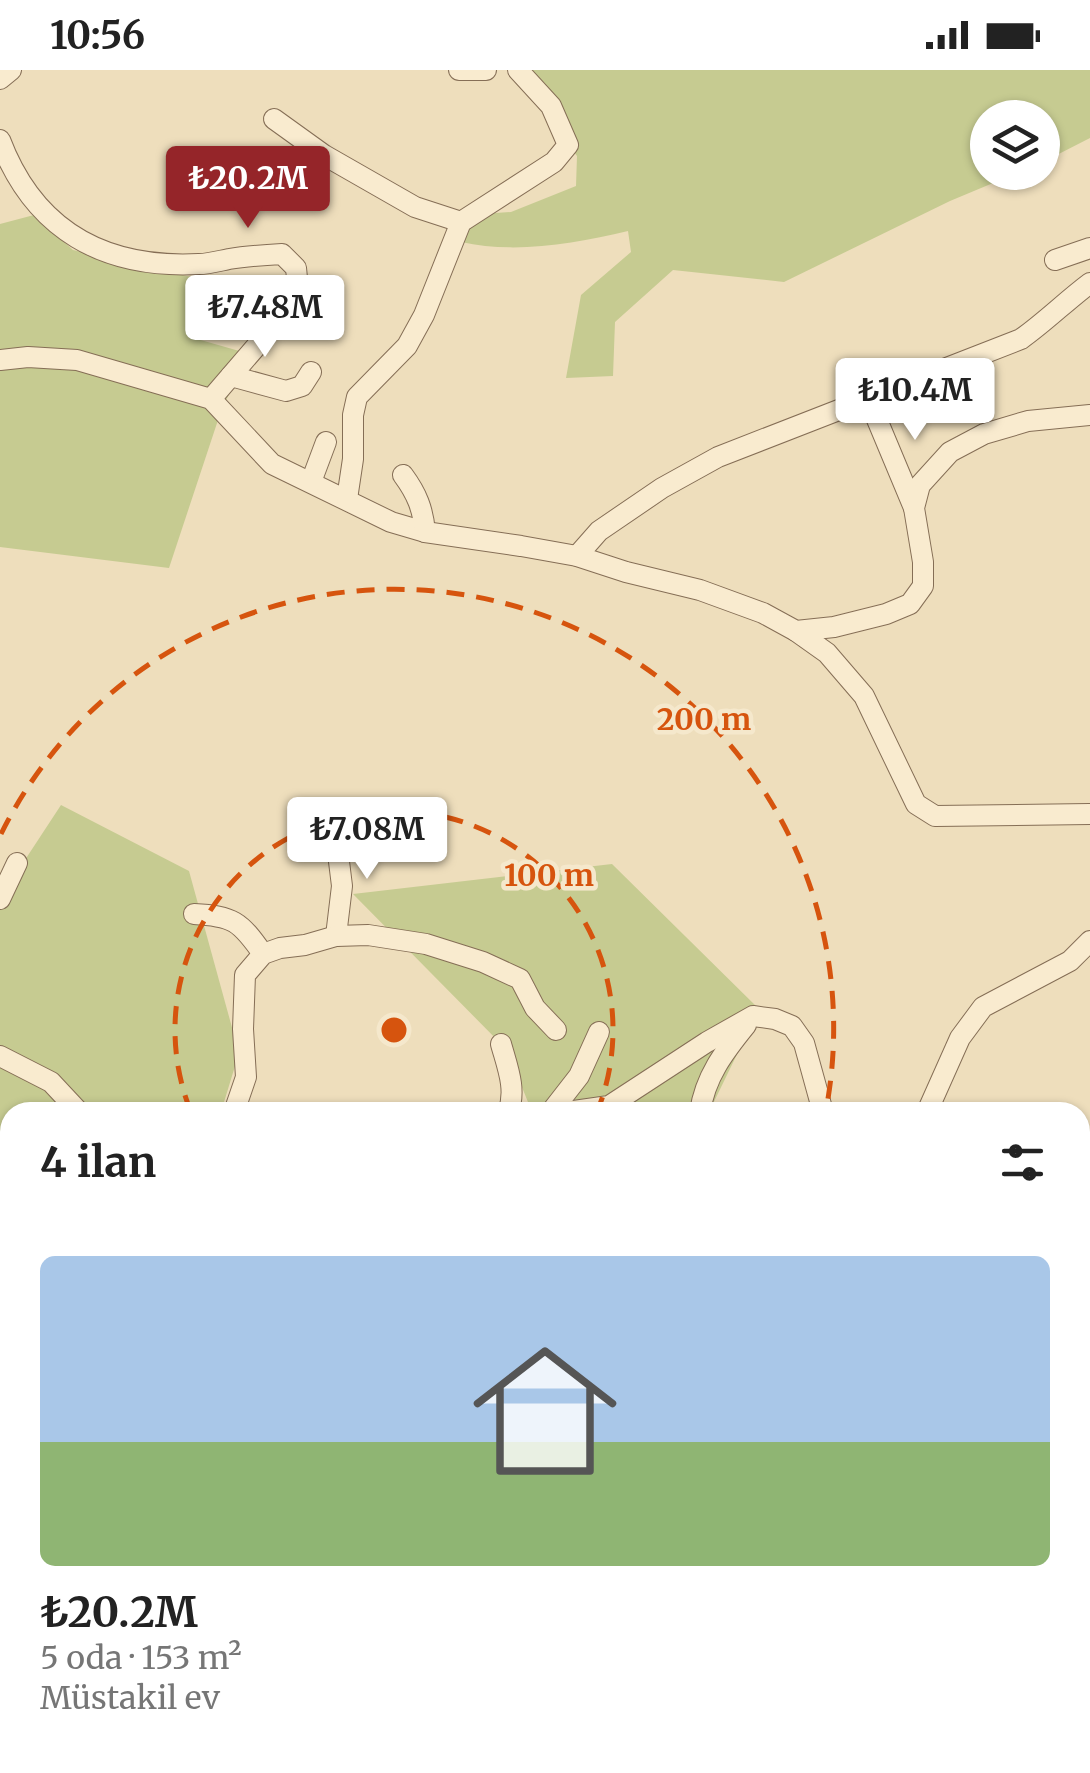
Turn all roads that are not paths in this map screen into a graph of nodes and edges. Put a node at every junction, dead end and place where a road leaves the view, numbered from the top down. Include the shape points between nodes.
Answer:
1 (12, 70) edge
2 (459, 70) edge
3 (486, 70) edge
4 (518, 70) edge
5 (0, 79) edge
6 (274, 119) dead end
7 (0, 140) edge
8 (461, 222) junction
9 (1090, 248) edge
10 (1055, 260) dead end
11 (1090, 284) edge
12 (0, 360) edge
13 (310, 372) dead end
14 (231, 376) junction
15 (868, 398) junction
16 (211, 399) junction
17 (1090, 415) edge
18 (326, 442) dead end
19 (403, 476) dead end
20 (311, 482) junction
21 (346, 499) junction
22 (914, 508) junction
23 (425, 532) junction
24 (577, 556) junction
25 (796, 631) junction
26 (1090, 814) edge
27 (335, 828) dead end
28 (17, 864) dead end
29 (0, 899) edge
30 (194, 914) dead end
31 (336, 936) junction
32 (1090, 941) edge
33 (263, 954) junction
34 (753, 1016) junction
35 (556, 1030) dead end
36 (598, 1032) dead end
37 (501, 1044) dead end
38 (0, 1056) edge
39 (70, 1102) edge
40 (238, 1102) edge
41 (511, 1102) edge
42 (559, 1102) edge
43 (615, 1102) edge
44 (702, 1102) edge
45 (820, 1102) edge
46 (932, 1102) edge

1 - 5 street
2 - 3 street
4 - 8 street via 551,106 568,145 554,162
6 - 8 street via 415,207
7 - 14 street via 30,198 81,243 150,264 282,254 296,268 298,288 285,313
8 - 21 street via 408,346 357,397
9 - 10 street
11 - 15 street via 1021,339
12 - 16 street via 77,360
13 - 14 street via 302,386 286,392
14 - 16 street
15 - 22 street
15 - 24 street via 718,456 599,532
16 - 20 street via 272,464
17 - 22 street via 1028,421 984,434 950,452 920,485
18 - 20 street
19 - 23 street via 423,510
20 - 21 street
21 - 23 street
22 - 25 street via 924,586 910,604
23 - 24 street
24 - 25 street via 700,590
25 - 26 street via 826,652 864,696 916,804 934,816
27 - 31 street via 342,886
28 - 29 street
30 - 33 street via 224,915
31 - 33 street
31 - 35 street via 426,944 483,962 520,979
32 - 46 street via 1070,962 983,1007 960,1038
33 - 40 street via 245,975 246,1078
34 - 43 street
34 - 44 street via 720,1056
34 - 45 street via 792,1026 804,1043
36 - 42 street
37 - 41 street
38 - 39 street via 51,1082

